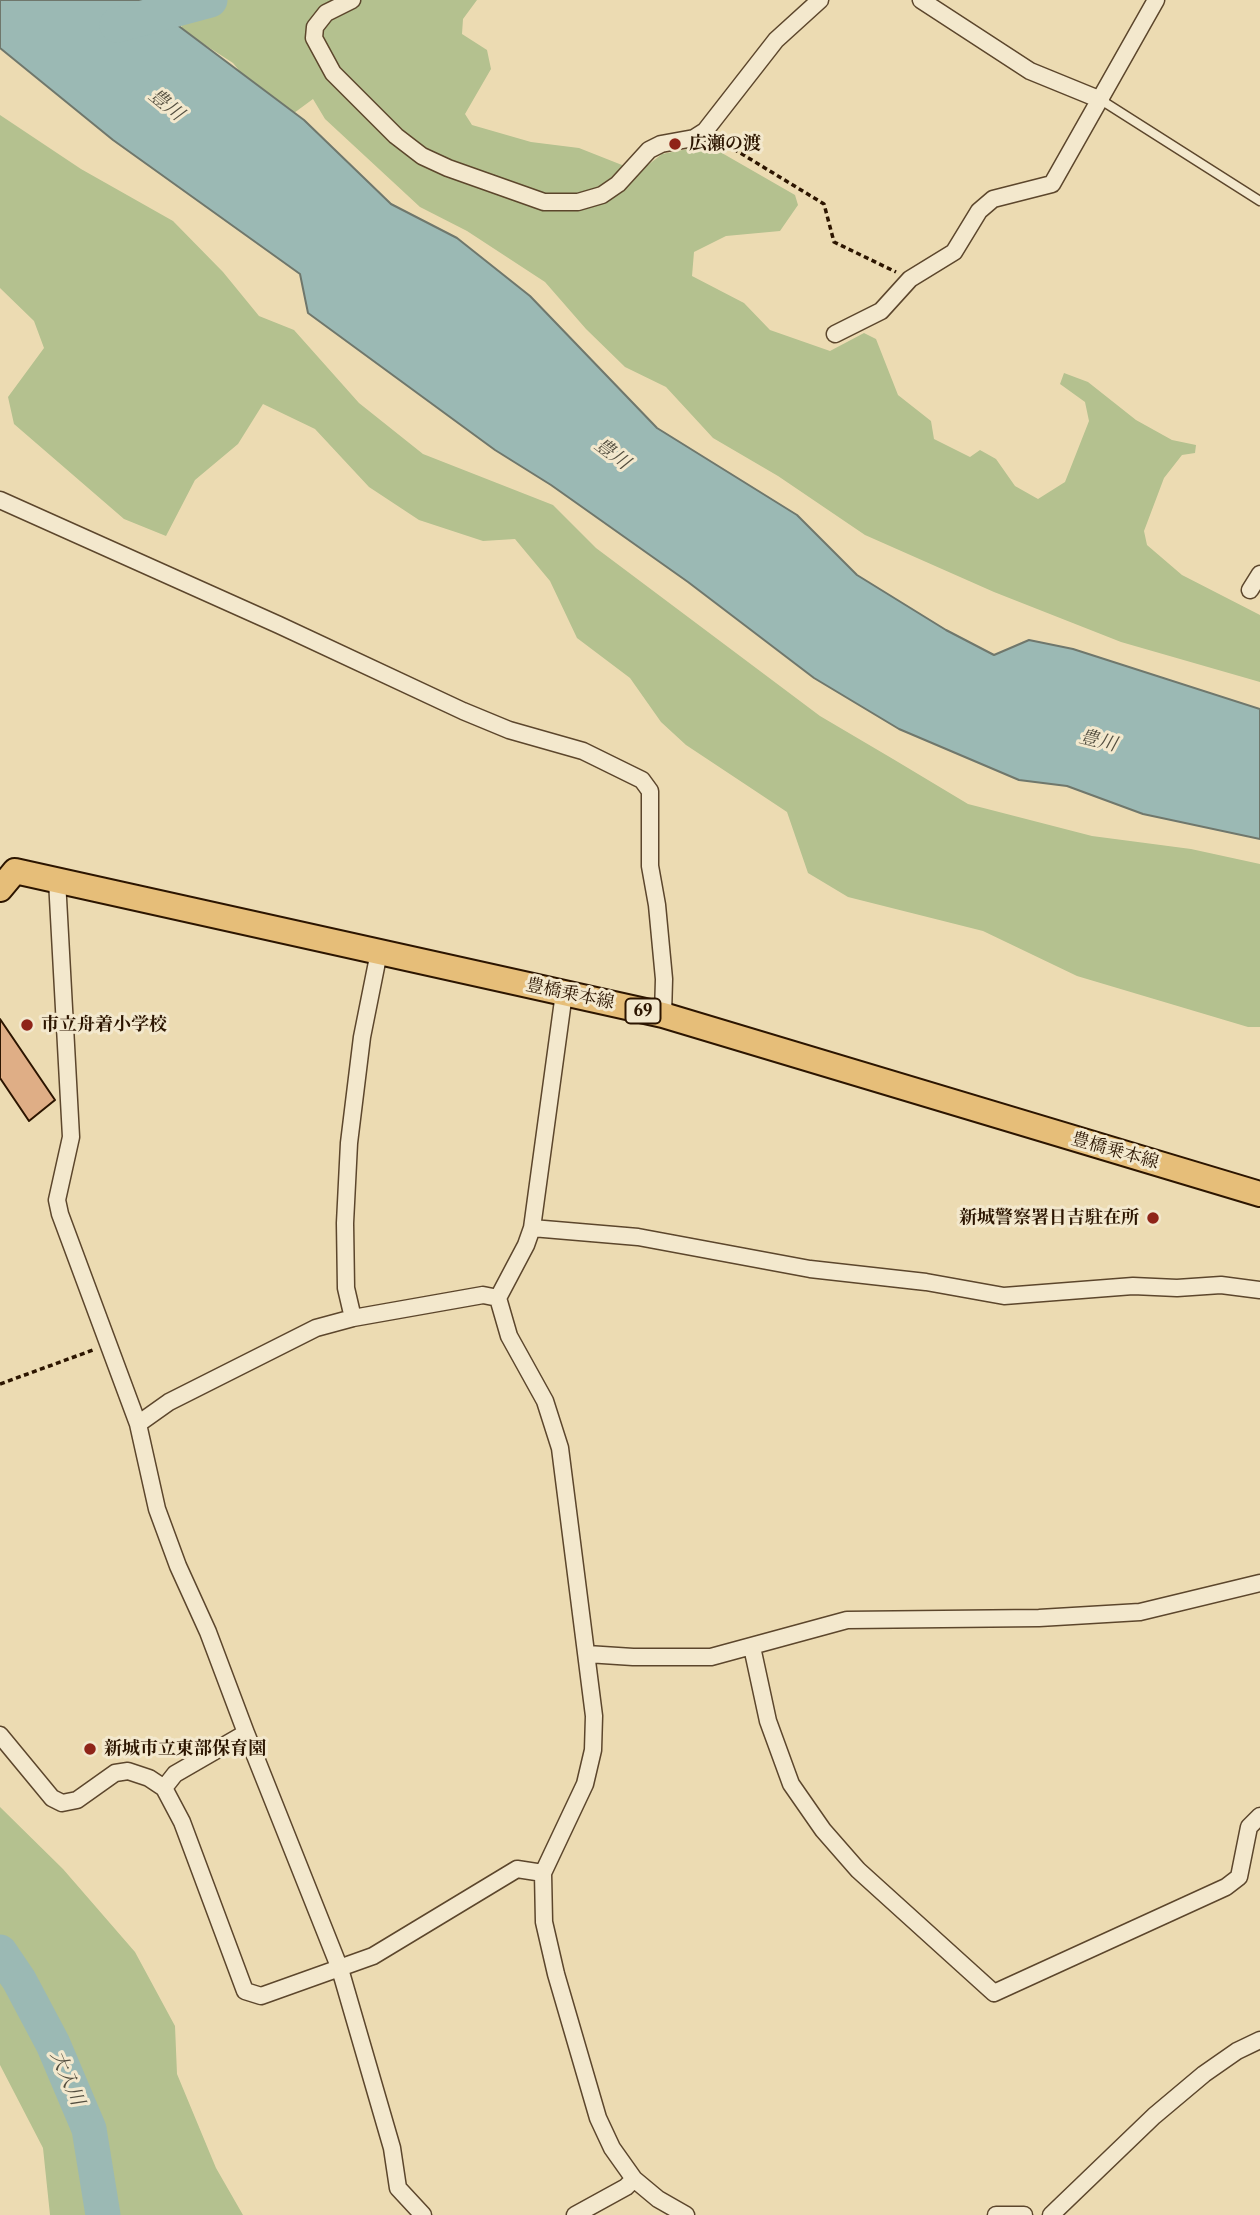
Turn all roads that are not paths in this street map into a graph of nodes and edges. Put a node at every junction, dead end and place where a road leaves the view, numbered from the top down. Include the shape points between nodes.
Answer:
1 (352, 0) edge
2 (820, 0) edge
3 (921, 0) edge
4 (1156, 0) edge
5 (1101, 100) junction
6 (1260, 201) edge
7 (835, 334) dead end
8 (0, 500) edge
9 (1260, 574) edge
10 (1250, 590) dead end
11 (57, 880) junction
12 (0, 889) edge
13 (379, 952) junction
14 (564, 993) junction
15 (663, 1015) junction
16 (1260, 1194) edge
17 (531, 1228) junction
18 (1260, 1290) edge
19 (498, 1298) junction
20 (353, 1318) junction
21 (138, 1424) junction
22 (1260, 1583) edge
23 (752, 1647) junction
24 (587, 1654) junction
25 (246, 1733) junction
26 (0, 1735) edge
27 (164, 1788) junction
28 (1260, 1816) edge
29 (543, 1873) junction
30 (340, 1969) junction
31 (1260, 2040) edge
32 (634, 2179) junction
33 (422, 2215) edge
34 (575, 2215) edge
35 (686, 2215) edge
36 (996, 2215) edge
37 (1024, 2215) edge
38 (1051, 2215) edge

1 - 2 street via 327,13 316,27 314,38 333,73 422,156 544,202 578,202 602,195 649,150 705,131 776,40
3 - 5 street via 1030,71
4 - 5 street
5 - 6 lane
5 - 7 street via 1052,184 993,199 979,211 954,252 910,279 881,311
8 - 15 street via 463,711 583,751 642,780 650,791 650,866 662,954
9 - 10 street
11 - 12 main road, 豊橋乗本線 / 69 via 15,871
11 - 13 main road, 豊橋乗本線 / 69
11 - 21 street via 71,1137 57,1200
13 - 14 main road, 豊橋乗本線 / 69
13 - 20 street via 362,1037 349,1143 346,1288
14 - 15 main road, 豊橋乗本線 / 69
14 - 17 street
15 - 16 main road, 豊橋乗本線 / 69
17 - 18 street via 638,1237 810,1269 1004,1296 1133,1286 1221,1285
17 - 19 street
19 - 20 street via 482,1295
19 - 24 street via 509,1336 545,1401 560,1448
20 - 21 street via 316,1328 265,1352 169,1402
21 - 25 street via 157,1509
22 - 23 street via 1140,1612 847,1620
23 - 24 street via 711,1657
23 - 28 street via 768,1721 791,1784 823,1830 858,1870 994,1993 1226,1887 1239,1877 1249,1828
24 - 29 street via 593,1750 585,1784
25 - 27 street via 175,1774
25 - 30 street
26 - 27 street via 52,1798 62,1803 77,1800 115,1773 128,1771
27 - 30 street via 182,1822 245,1991 261,1996
29 - 30 street via 517,1869 373,1956
29 - 32 street via 544,1922 556,1974 596,2108 612,2148
30 - 33 street via 392,2148 398,2188
31 - 38 street via 1204,2074
32 - 34 street
32 - 35 street
36 - 37 street

